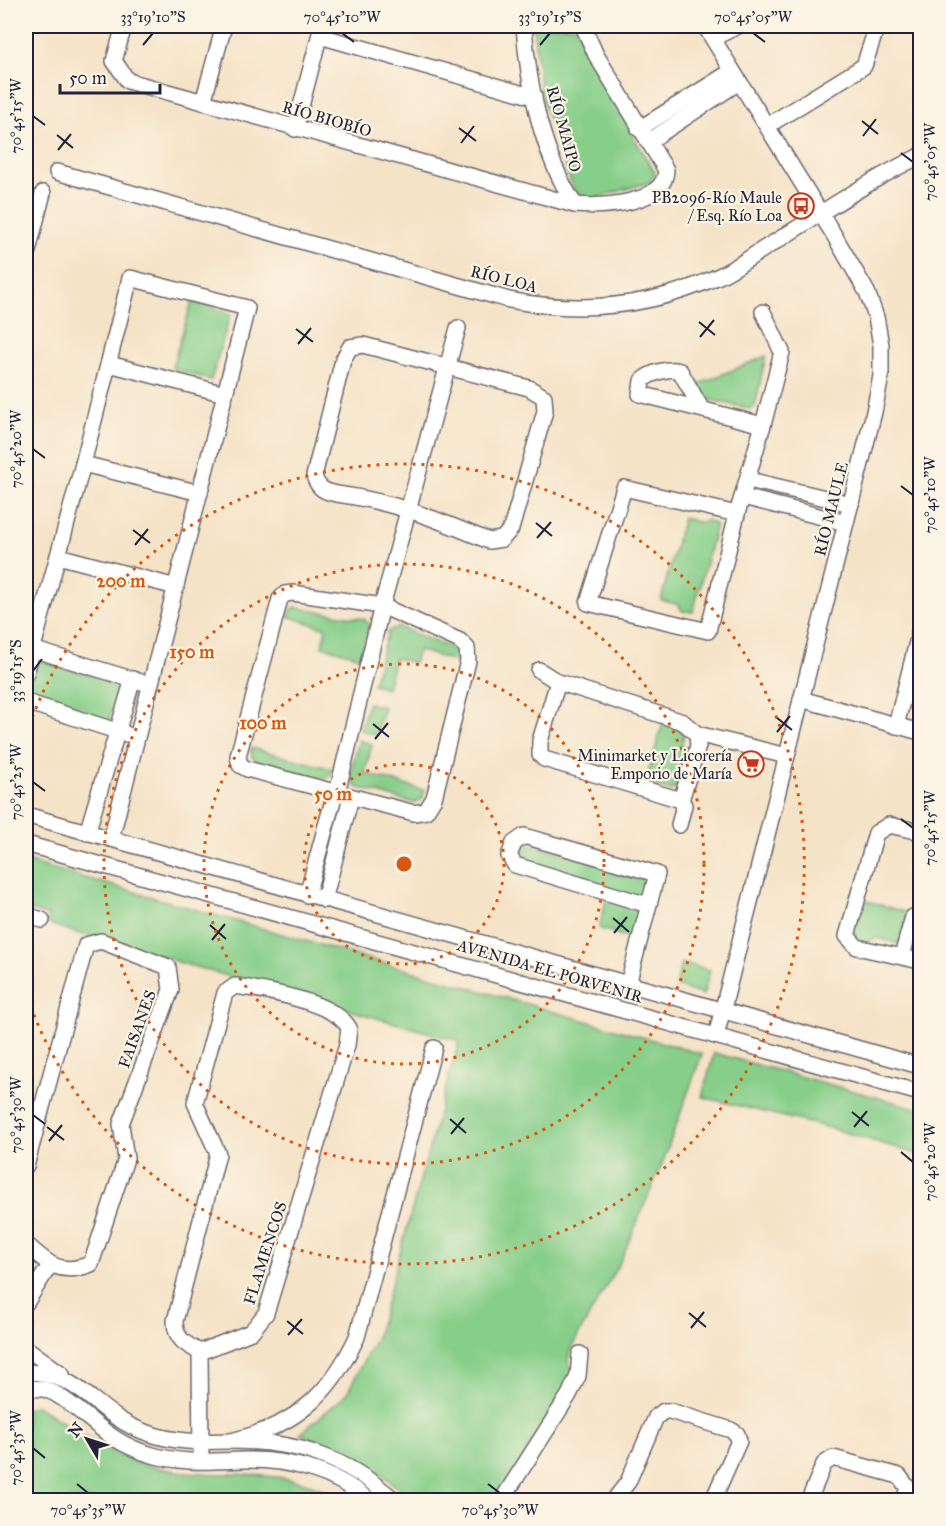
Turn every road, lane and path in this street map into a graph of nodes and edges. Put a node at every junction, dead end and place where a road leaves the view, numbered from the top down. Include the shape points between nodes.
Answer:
1 (124, 26) edge
2 (224, 26) edge
3 (524, 26) edge
4 (583, 26) edge
5 (738, 26) edge
6 (877, 26) edge
7 (321, 31) edge
8 (709, 32) edge
9 (736, 76) junction
10 (534, 97) junction
11 (203, 102) junction
12 (767, 126) junction
13 (295, 129) junction
14 (644, 136) junction
15 (921, 156) edge
16 (57, 171) dead end
17 (43, 193) dead end
18 (575, 205) junction
19 (822, 214) junction
20 (26, 258) edge
21 (763, 312) dead end
22 (458, 328) dead end
23 (110, 364) junction
24 (446, 365) junction
25 (225, 394) junction
26 (701, 408) dead end
27 (764, 424) junction
28 (83, 464) junction
29 (749, 480) junction
30 (200, 493) junction
31 (743, 497) junction
32 (851, 504) junction
33 (408, 508) junction
34 (736, 514) junction
35 (846, 523) junction
36 (58, 556) junction
37 (176, 587) junction
38 (382, 606) junction
39 (920, 634) edge
40 (32, 649) junction
41 (539, 670) dead end
42 (26, 673) edge
43 (133, 679) junction
44 (558, 682) junction
45 (151, 685) junction
46 (801, 699) junction
47 (26, 702) edge
48 (896, 726) junction
49 (117, 731) junction
50 (921, 732) edge
51 (697, 734) junction
52 (138, 738) junction
53 (787, 756) junction
54 (341, 794) junction
55 (681, 800) junction
56 (26, 815) edge
57 (679, 825) dead end
58 (921, 832) edge
59 (87, 833) junction
60 (111, 840) junction
61 (26, 844) edge
62 (177, 858) junction
63 (170, 883) junction
64 (307, 895) junction
65 (324, 900) junction
66 (648, 905) junction
67 (26, 915) edge
68 (913, 917) dead end
69 (42, 920) dead end
70 (902, 956) junction
71 (921, 961) edge
72 (628, 984) junction
73 (722, 1010) junction
74 (716, 1036) junction
75 (434, 1048) dead end
76 (921, 1066) edge
77 (921, 1093) edge
78 (26, 1166) edge
79 (26, 1244) edge
80 (50, 1265) junction
81 (26, 1303) edge
82 (26, 1348) edge
83 (200, 1352) junction
84 (580, 1354) dead end
85 (26, 1372) edge
86 (79, 1386) junction
87 (26, 1388) edge
88 (280, 1424) junction
89 (231, 1441) junction
90 (201, 1443) junction
91 (282, 1444) junction
92 (202, 1462) junction
93 (368, 1500) edge
94 (394, 1500) edge
95 (502, 1500) edge
96 (614, 1500) edge
97 (713, 1500) edge
98 (809, 1500) edge
99 (904, 1500) edge

1 - 11 street, RÍO BIOBÍO via 114,61 128,81
2 - 11 street
3 - 10 street, RÍO MAIPO
4 - 14 street
5 - 8 street
6 - 12 street via 864,66
7 - 10 street
7 - 13 street
8 - 9 street, RÍO MAULE
9 - 12 street, RÍO MAULE
9 - 14 street
10 - 18 street, RÍO MAIPO via 561,184
11 - 13 street, RÍO BIOBÍO
12 - 19 street, RÍO MAULE
13 - 18 street, RÍO BIOBÍO
14 - 18 street via 666,170 660,189 595,207
15 - 19 street, RÍO LOA
16 - 19 street, RÍO LOA via 548,308 617,305 679,292 721,275
17 - 20 street
19 - 32 street, RÍO MAULE via 867,292 881,345 878,393
21 - 27 street via 782,352
22 - 24 street
23 - 25 street
23 - 25 street via 130,278 226,302 248,308
23 - 28 street
24 - 33 street
24 - 33 street via 363,345 351,347 343,360 314,476 317,486 328,492
24 - 33 street via 529,388 544,397 545,411 511,529 502,539 489,542
25 - 30 street
26 - 27 street
27 - 29 street
28 - 30 street
28 - 36 street
29 - 31 street
29 - 32 street
30 - 37 street
31 - 34 street
31 - 35 street
32 - 35 street, RÍO MAULE
33 - 38 street
34 - 34 street via 708,631 588,603 624,488
35 - 46 street, RÍO MAULE
36 - 37 street
36 - 40 street
37 - 45 street
38 - 54 street
38 - 54 street via 460,641 467,648 468,661 434,798 426,811 414,813
38 - 54 street via 293,593 280,599 238,756 240,765 247,769
39 - 48 street
40 - 42 street
40 - 43 street
41 - 44 street
43 - 45 street
43 - 49 street
44 - 51 street via 683,722
44 - 55 street via 540,741 540,755 544,759
45 - 52 street
46 - 48 street
46 - 53 street, RÍO MAULE
47 - 49 street
48 - 50 street
49 - 52 street
49 - 59 street
51 - 53 street
51 - 55 street via 698,746
52 - 60 street
53 - 73 street, RÍO MAULE
54 - 64 street
54 - 65 street
55 - 57 street via 684,805
56 - 59 street, AVENIDA EL PORVENIR
58 - 70 street via 889,825 876,832 847,936 857,947
59 - 60 street, AVENIDA EL PORVENIR
60 - 62 street, AVENIDA EL PORVENIR
61 - 63 street, AVENIDA EL PORVENIR
62 - 63 street
62 - 64 street, AVENIDA EL PORVENIR
63 - 74 street, AVENIDA EL PORVENIR
64 - 65 street, AVENIDA EL PORVENIR
65 - 72 street, AVENIDA EL PORVENIR
66 - 66 street via 657,874 524,836 514,843 509,856 515,865
66 - 72 street
67 - 69 street
68 - 70 street
70 - 71 street
72 - 73 street, AVENIDA EL PORVENIR
73 - 74 street, RÍO MAULE
73 - 76 street, AVENIDA EL PORVENIR
74 - 77 street, AVENIDA EL PORVENIR
75 - 88 street via 357,1337 332,1383 313,1403
78 - 80 street, FAISANES via 86,945 101,941 168,967 171,990 121,1124 126,1159 91,1264 74,1270
79 - 80 street
80 - 81 street
82 - 86 street
83 - 83 street, FLAMENCOS via 251,1332 266,1313 349,1028 340,1015 323,1007 235,986 225,993 195,1103 218,1154 175,1332
83 - 90 street
84 - 95 street via 579,1376 569,1395
85 - 86 street via 60,1377
86 - 90 street via 109,1414 131,1427 170,1440
87 - 92 street via 54,1393 98,1429 135,1449
88 - 89 street via 258,1435
88 - 91 street via 277,1435
89 - 90 street
89 - 91 street
90 - 92 street
91 - 94 street via 316,1453 358,1473
92 - 93 street via 257,1460 293,1464 330,1477
96 - 97 street via 628,1482 656,1417 670,1411 737,1434 738,1441
98 - 99 street via 824,1464 839,1458 899,1476 909,1488

